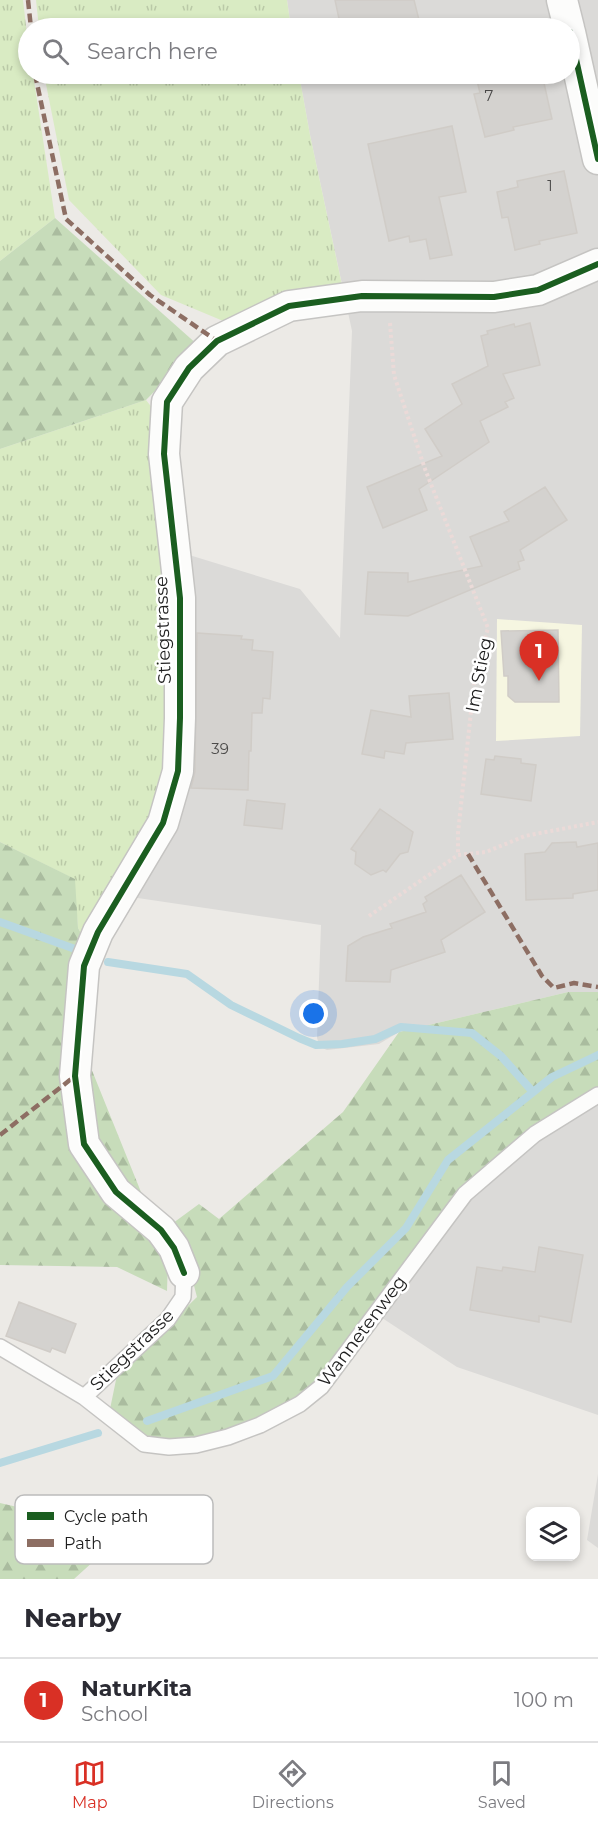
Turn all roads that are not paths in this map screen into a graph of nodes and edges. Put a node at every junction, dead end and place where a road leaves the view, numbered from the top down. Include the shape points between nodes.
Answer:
1 (562, 0) edge
2 (566, 18) edge
3 (580, 79) edge
4 (598, 159) edge
5 (598, 264) edge
6 (598, 1095) edge
7 (184, 1273) joint
8 (0, 1347) edge
9 (84, 1397) junction

1 - 2 street
3 - 4 street
5 - 7 street, Stiegstrasse via 538,290 494,297 362,296 289,306 217,341 189,368 167,402 164,454 180,598 178,771 164,823 98,932 84,966 75,1076 84,1144 116,1192 161,1230
6 - 9 lane, Wannetenweg via 535,1134 465,1194 321,1387 300,1404 228,1437 169,1447 144,1444
7 - 9 lane, Stiegstrasse via 183,1297 168,1319
8 - 9 lane, Wannetenweg

